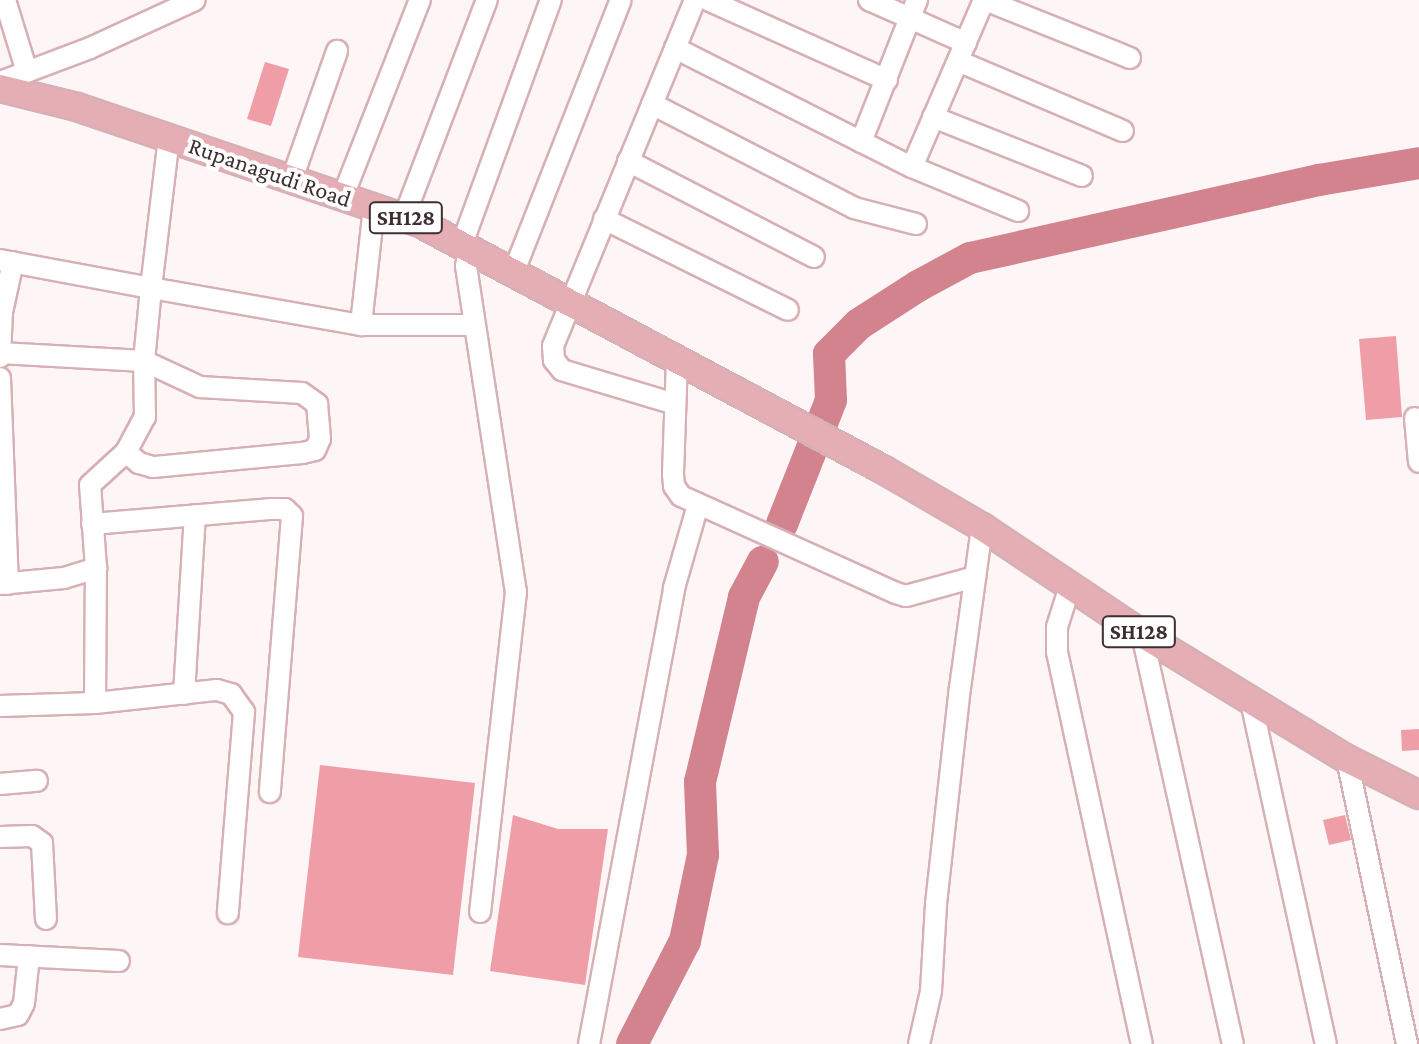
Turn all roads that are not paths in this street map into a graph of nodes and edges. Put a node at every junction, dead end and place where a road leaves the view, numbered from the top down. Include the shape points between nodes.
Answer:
1 (5, 0) edge
2 (195, 0) edge
3 (420, 0) edge
4 (487, 0) edge
5 (551, 0) edge
6 (621, 0) edge
7 (695, 0) edge
8 (708, 0) edge
9 (869, 0) edge
10 (985, 0) edge
11 (913, 9) edge
12 (675, 48) junction
13 (337, 51) dead end
14 (962, 52) junction
15 (1130, 58) dead end
16 (27, 72) junction
17 (887, 80) junction
18 (0, 85) edge
19 (652, 104) junction
20 (933, 117) junction
21 (1123, 131) dead end
22 (169, 138) junction
23 (861, 142) junction
24 (628, 161) junction
25 (912, 167) junction
26 (1082, 176) dead end
27 (292, 179) junction
28 (343, 196) junction
29 (374, 207) junction
30 (1018, 211) dead end
31 (404, 217) junction
32 (604, 219) junction
33 (916, 224) dead end
34 (465, 246) junction
35 (814, 257) dead end
36 (6, 261) edge
37 (514, 271) junction
38 (151, 288) junction
39 (571, 300) junction
40 (788, 310) dead end
41 (361, 325) junction
42 (475, 325) junction
43 (0, 355) edge
44 (677, 359) junction
45 (144, 361) junction
46 (0, 378) edge
47 (675, 404) junction
48 (1415, 418) dead end
49 (126, 452) junction
50 (1419, 462) edge
51 (2, 478) edge
52 (698, 505) junction
53 (195, 515) junction
54 (92, 524) junction
55 (982, 527) junction
56 (96, 568) junction
57 (975, 577) junction
58 (4, 584) edge
59 (1070, 586) junction
60 (1142, 634) junction
61 (184, 694) junction
62 (1251, 701) junction
63 (95, 703) junction
64 (0, 706) edge
65 (1347, 759) junction
66 (37, 781) dead end
67 (0, 784) edge
68 (270, 792) dead end
69 (1419, 795) edge
70 (0, 837) edge
71 (480, 912) dead end
72 (228, 913) dead end
73 (46, 919) dead end
74 (0, 955) edge
75 (29, 956) junction
76 (119, 961) dead end
77 (0, 1019) edge
78 (589, 1044) edge
79 (919, 1044) edge
80 (1142, 1044) edge
81 (1233, 1044) edge
82 (1326, 1044) edge
83 (1407, 1044) edge

1 - 16 street
2 - 16 street
3 - 28 street
4 - 31 street
5 - 34 street
6 - 37 street
7 - 12 street
8 - 17 street
9 - 11 street
10 - 14 street
10 - 15 street
11 - 14 street
11 - 17 street
12 - 19 street
12 - 23 street
13 - 27 street
14 - 20 street
14 - 21 street
16 - 18 street
17 - 23 street
18 - 22 main road, Rupanagudi Road / SH128
19 - 24 street
19 - 33 street via 854,208
20 - 25 street
20 - 26 street
22 - 27 main road, Rupanagudi Road / SH128
22 - 38 street
23 - 25 street
24 - 32 street
24 - 35 street
25 - 30 street
27 - 28 main road, Rupanagudi Road / SH128
28 - 29 main road, Rupanagudi Road / SH128
29 - 31 main road, Rupanagudi Road / SH128
29 - 41 street
31 - 34 main road, Rupanagudi Road / SH128
32 - 39 street
32 - 40 street
34 - 37 main road, Rupanagudi Road / SH128
34 - 42 street
36 - 38 street
36 - 43 street
37 - 39 main road, Rupanagudi Road / SH128
38 - 41 street
38 - 45 street
39 - 44 main road, Rupanagudi Road / SH128
39 - 47 street via 553,346 562,370
41 - 42 street
42 - 71 street via 516,592
43 - 45 street
44 - 47 street
44 - 55 main road, Rupanagudi Road / SH128
45 - 49 street via 145,417
45 - 49 street via 200,387 302,393 317,404 320,439 315,450 302,453 153,467
46 - 51 street
47 - 52 street via 674,486
48 - 50 street
49 - 54 street via 90,485
51 - 58 street
52 - 57 street via 906,596
52 - 78 street via 674,588
53 - 54 street
53 - 61 street
53 - 68 street via 285,509 292,516
54 - 56 street
55 - 57 street
55 - 59 main road, SH128
56 - 58 street via 64,578
56 - 63 street
57 - 79 street via 931,991
59 - 60 main road, SH128
59 - 80 street via 1057,627 1057,652
60 - 62 main road, SH128
60 - 81 street
61 - 63 street
61 - 72 street via 231,694 244,712
62 - 65 main road, SH128
62 - 82 street
63 - 64 street
65 - 69 main road, SH128
65 - 83 street
66 - 67 street
70 - 73 street via 32,836 42,843
74 - 75 street
75 - 76 street
75 - 77 street via 24,1003 18,1015

